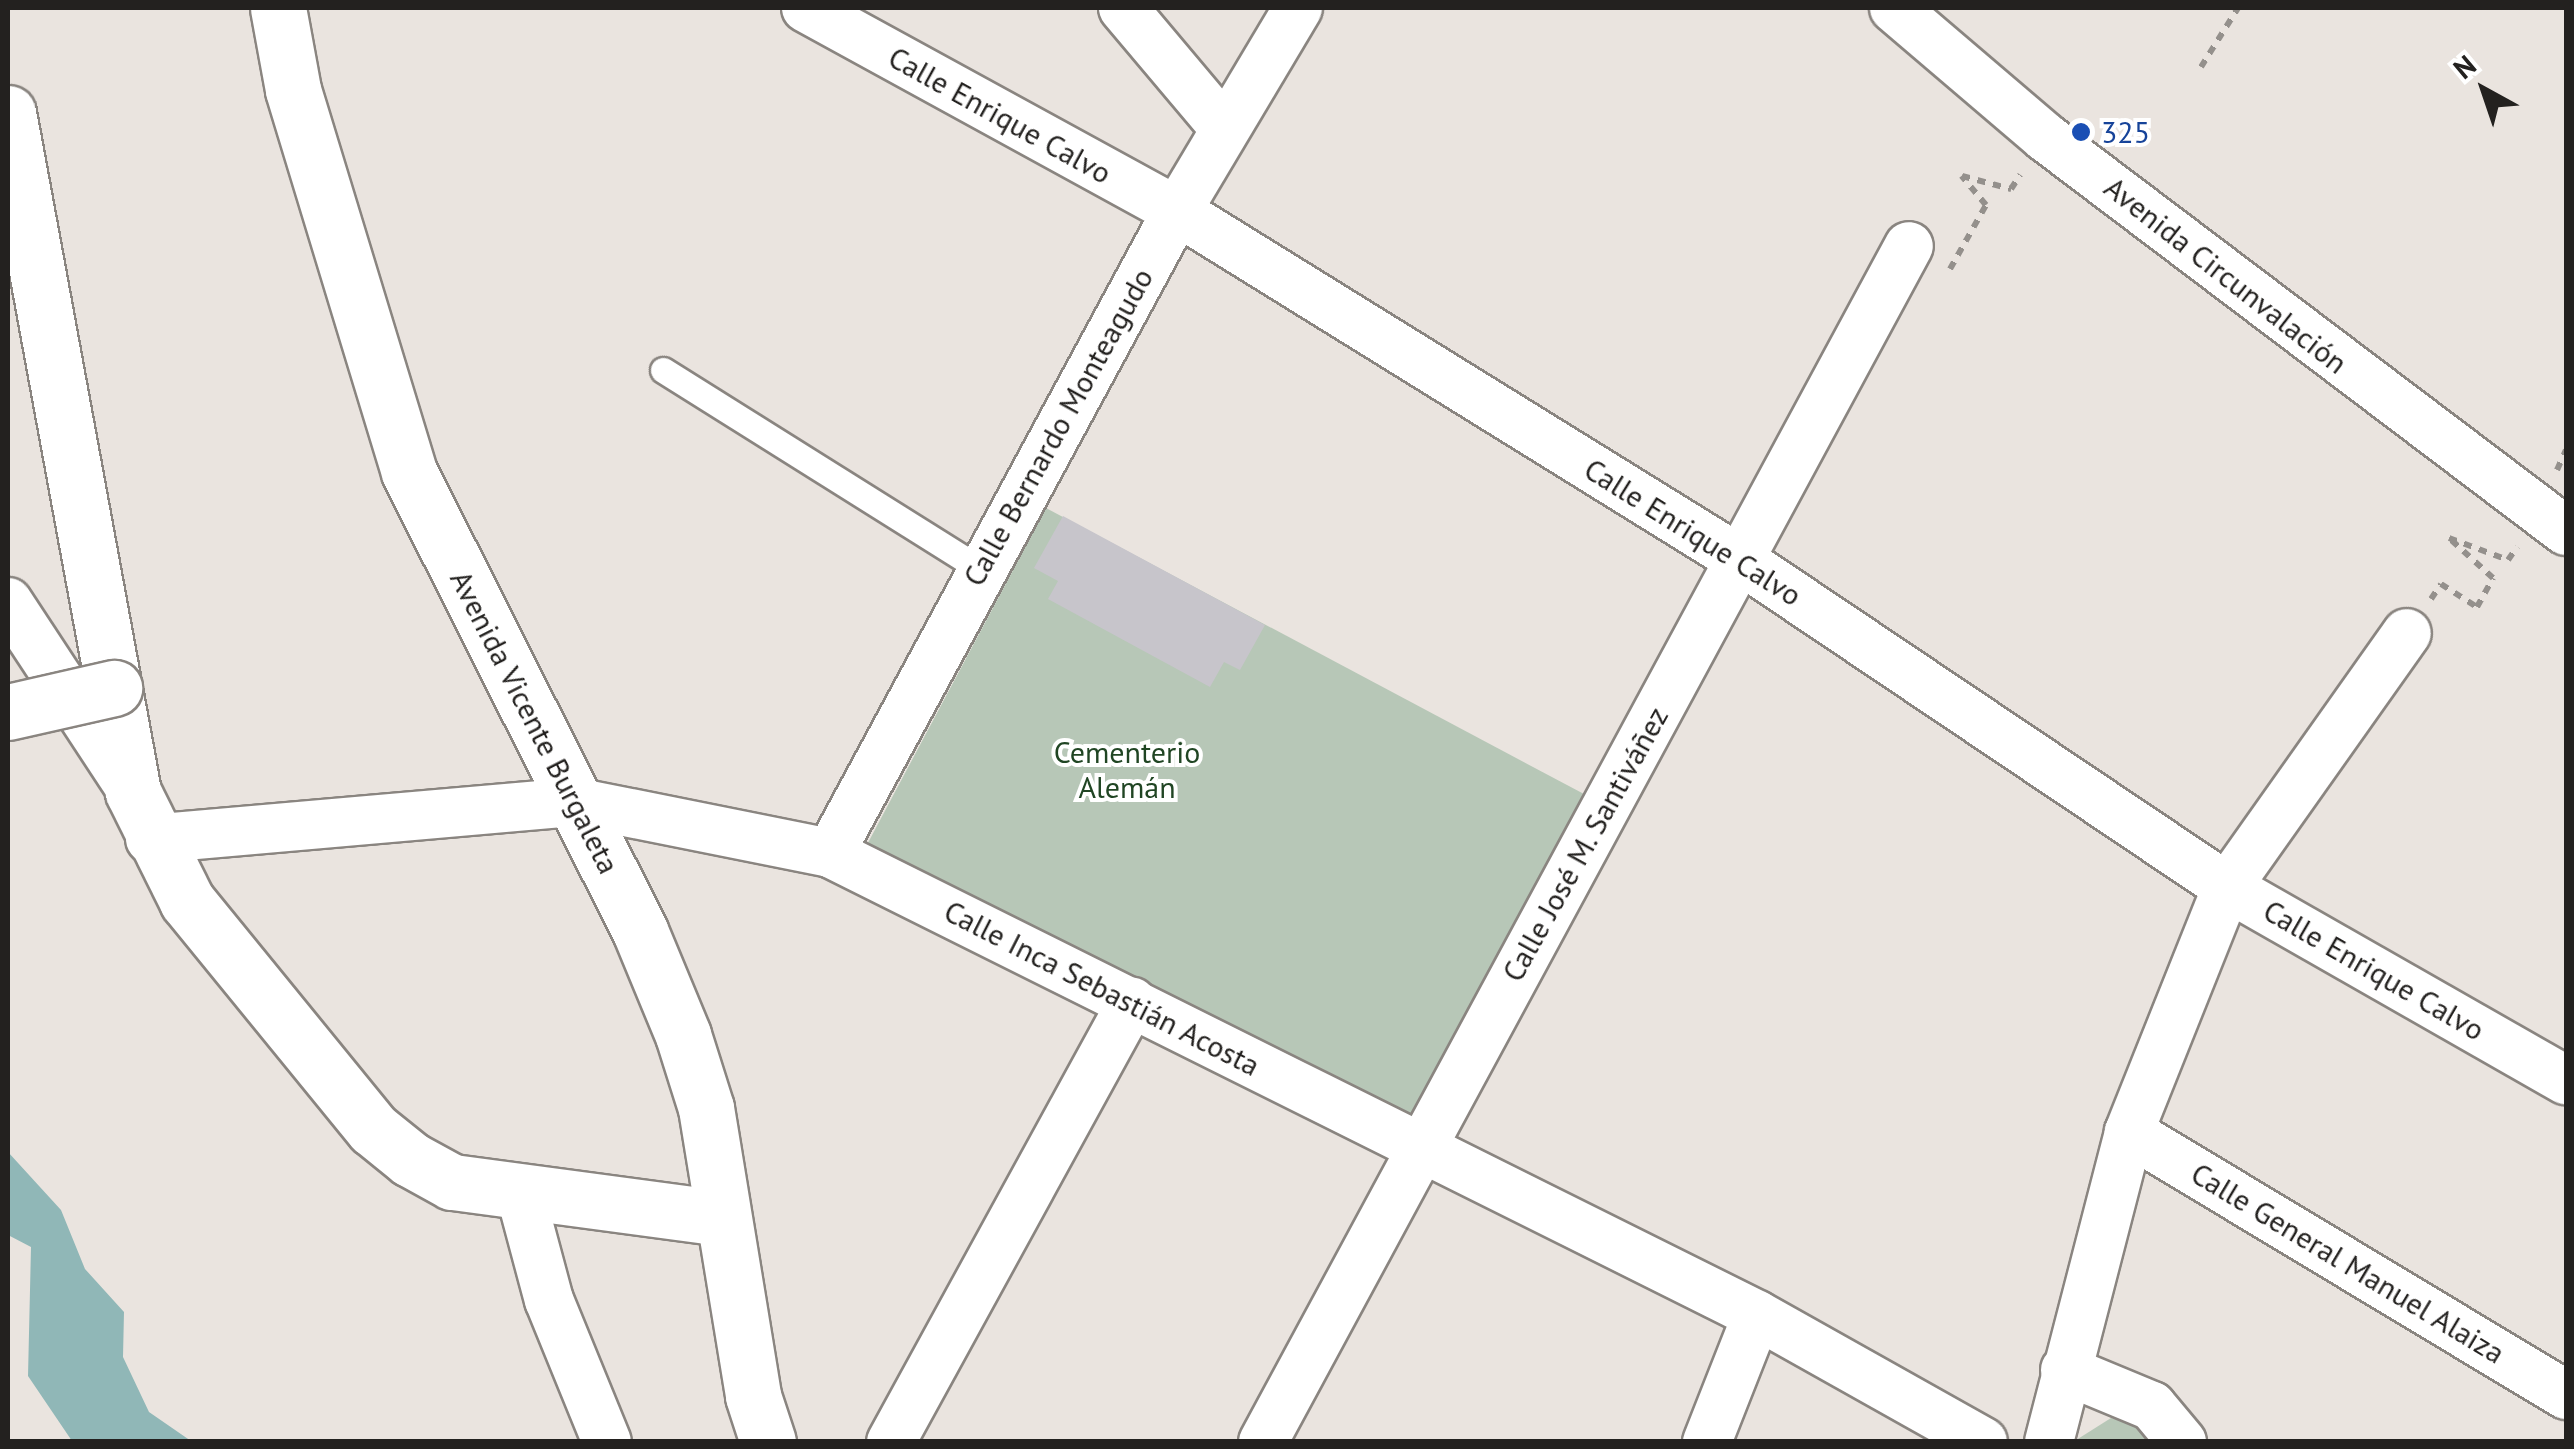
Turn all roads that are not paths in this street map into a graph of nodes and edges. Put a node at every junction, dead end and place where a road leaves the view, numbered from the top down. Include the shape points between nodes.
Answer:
1 (278, 8) edge
2 (806, 8) edge
3 (1124, 8) edge
4 (1298, 8) edge
5 (1894, 8) edge
6 (8, 113) edge
7 (1224, 129) junction
8 (1177, 211) junction
9 (1909, 246) road end
10 (663, 370) dead end
11 (2552, 523) edge
12 (1742, 560) junction
13 (980, 569) junction
14 (8, 602) edge
15 (2408, 633) road end
16 (114, 688) junction
17 (8, 712) edge
18 (575, 802) junction
19 (142, 815) junction
20 (830, 853) junction
21 (2228, 886) junction
22 (1132, 1002) junction
23 (2566, 1080) edge
24 (2129, 1132) junction
25 (1417, 1147) junction
26 (520, 1192) junction
27 (723, 1218) junction
28 (1756, 1316) junction
29 (2065, 1370) junction
30 (2566, 1395) edge
31 (607, 1442) edge
32 (768, 1442) edge
33 (891, 1442) edge
34 (1263, 1442) edge
35 (1707, 1442) edge
36 (1983, 1442) edge
37 (2049, 1442) edge
38 (2182, 1442) edge

1 - 18 main road, Avenida Vicente Burgaleta via 335,242 409,472
2 - 8 street, Calle Enrique Calvo
3 - 7 street
4 - 7 street, Calle Bernardo Monteagudo
5 - 11 street, Avenida Circunvalación via 2045,137
6 - 16 main road
7 - 8 street, Calle Bernardo Monteagudo
8 - 12 street, Calle Enrique Calvo
8 - 13 street, Calle Bernardo Monteagudo
9 - 12 street, Calle José M. Santiváñez
10 - 13 lane
12 - 21 street, Calle Enrique Calvo
12 - 25 street, Calle José M. Santiváñez
13 - 20 street, Calle Bernardo Monteagudo
14 - 19 street
15 - 21 street
16 - 17 main road, bridge
16 - 19 main road
18 - 19 street, Calle Inca Sebastián Acosta
18 - 20 street, Calle Inca Sebastián Acosta
18 - 27 main road, Avenida Vicente Burgaleta via 684,1034 706,1108
19 - 26 main road via 187,902 372,1129 452,1182
20 - 22 street, Calle Inca Sebastián Acosta
21 - 23 street, Calle Enrique Calvo
21 - 24 street
22 - 25 street, Calle Inca Sebastián Acosta
22 - 33 street
24 - 29 street
24 - 30 street, Calle General Manuel Alaiza
25 - 28 street, Calle Inca Sebastián Acosta
25 - 34 street, Calle José M. Santiváñez
26 - 27 main road
26 - 31 street via 549,1300
27 - 32 main road, Avenida Vicente Burgaleta
28 - 35 street
28 - 36 street, Calle Inca Sebastián Acosta
29 - 37 street
29 - 38 street via 2152,1406

